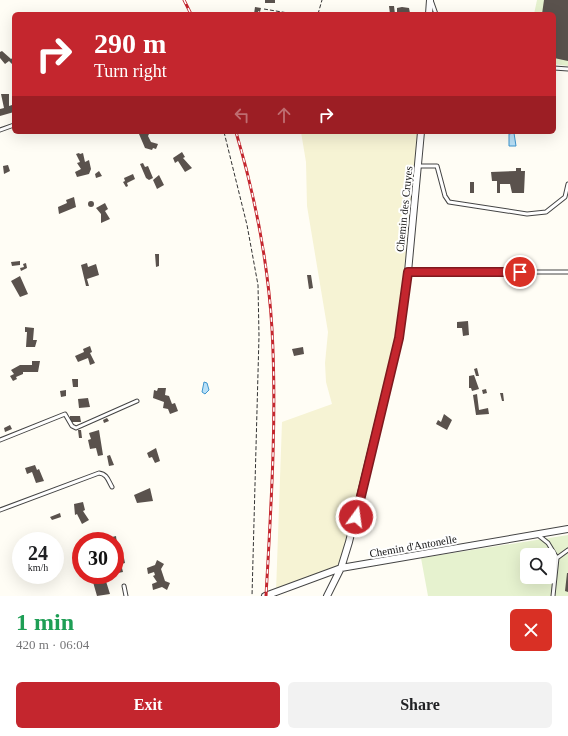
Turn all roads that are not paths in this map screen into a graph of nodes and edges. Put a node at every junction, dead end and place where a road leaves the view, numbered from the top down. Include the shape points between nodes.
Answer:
1 (431, 0) edge
2 (429, 12) edge
3 (435, 12) edge
4 (556, 68) edge
5 (568, 69) edge
6 (12, 127) edge
7 (0, 130) edge
8 (421, 134) edge
9 (419, 166) junction
10 (568, 184) edge
11 (408, 272) junction
12 (568, 272) edge
13 (137, 401) dead end
14 (0, 440) edge
15 (112, 487) dead end
16 (0, 510) edge
17 (568, 529) edge
18 (536, 534) junction
19 (568, 550) edge
20 (557, 558) junction
21 (341, 568) junction
22 (124, 586) dead end
23 (126, 596) edge
24 (265, 596) edge
25 (327, 596) edge
26 (553, 596) edge

1 - 2 street
1 - 3 lane
4 - 5 lane
6 - 7 lane
8 - 9 street, Chemin des Cruyes
9 - 10 lane via 437,166 449,202 527,214 552,209 565,197
9 - 11 street, Chemin des Cruyes
11 - 12 lane
11 - 21 street, Chemin des Cruyes via 399,338 385,401
13 - 14 lane via 76,428 65,414
15 - 16 lane via 107,477 99,473
17 - 18 street, Chemin d'Antonelle
18 - 20 lane via 548,543
18 - 21 street, Chemin d'Antonelle
19 - 20 lane
20 - 26 lane
21 - 24 street, Chemin d'Antonelle
21 - 25 street, Chemin des Cruyes
22 - 23 lane

